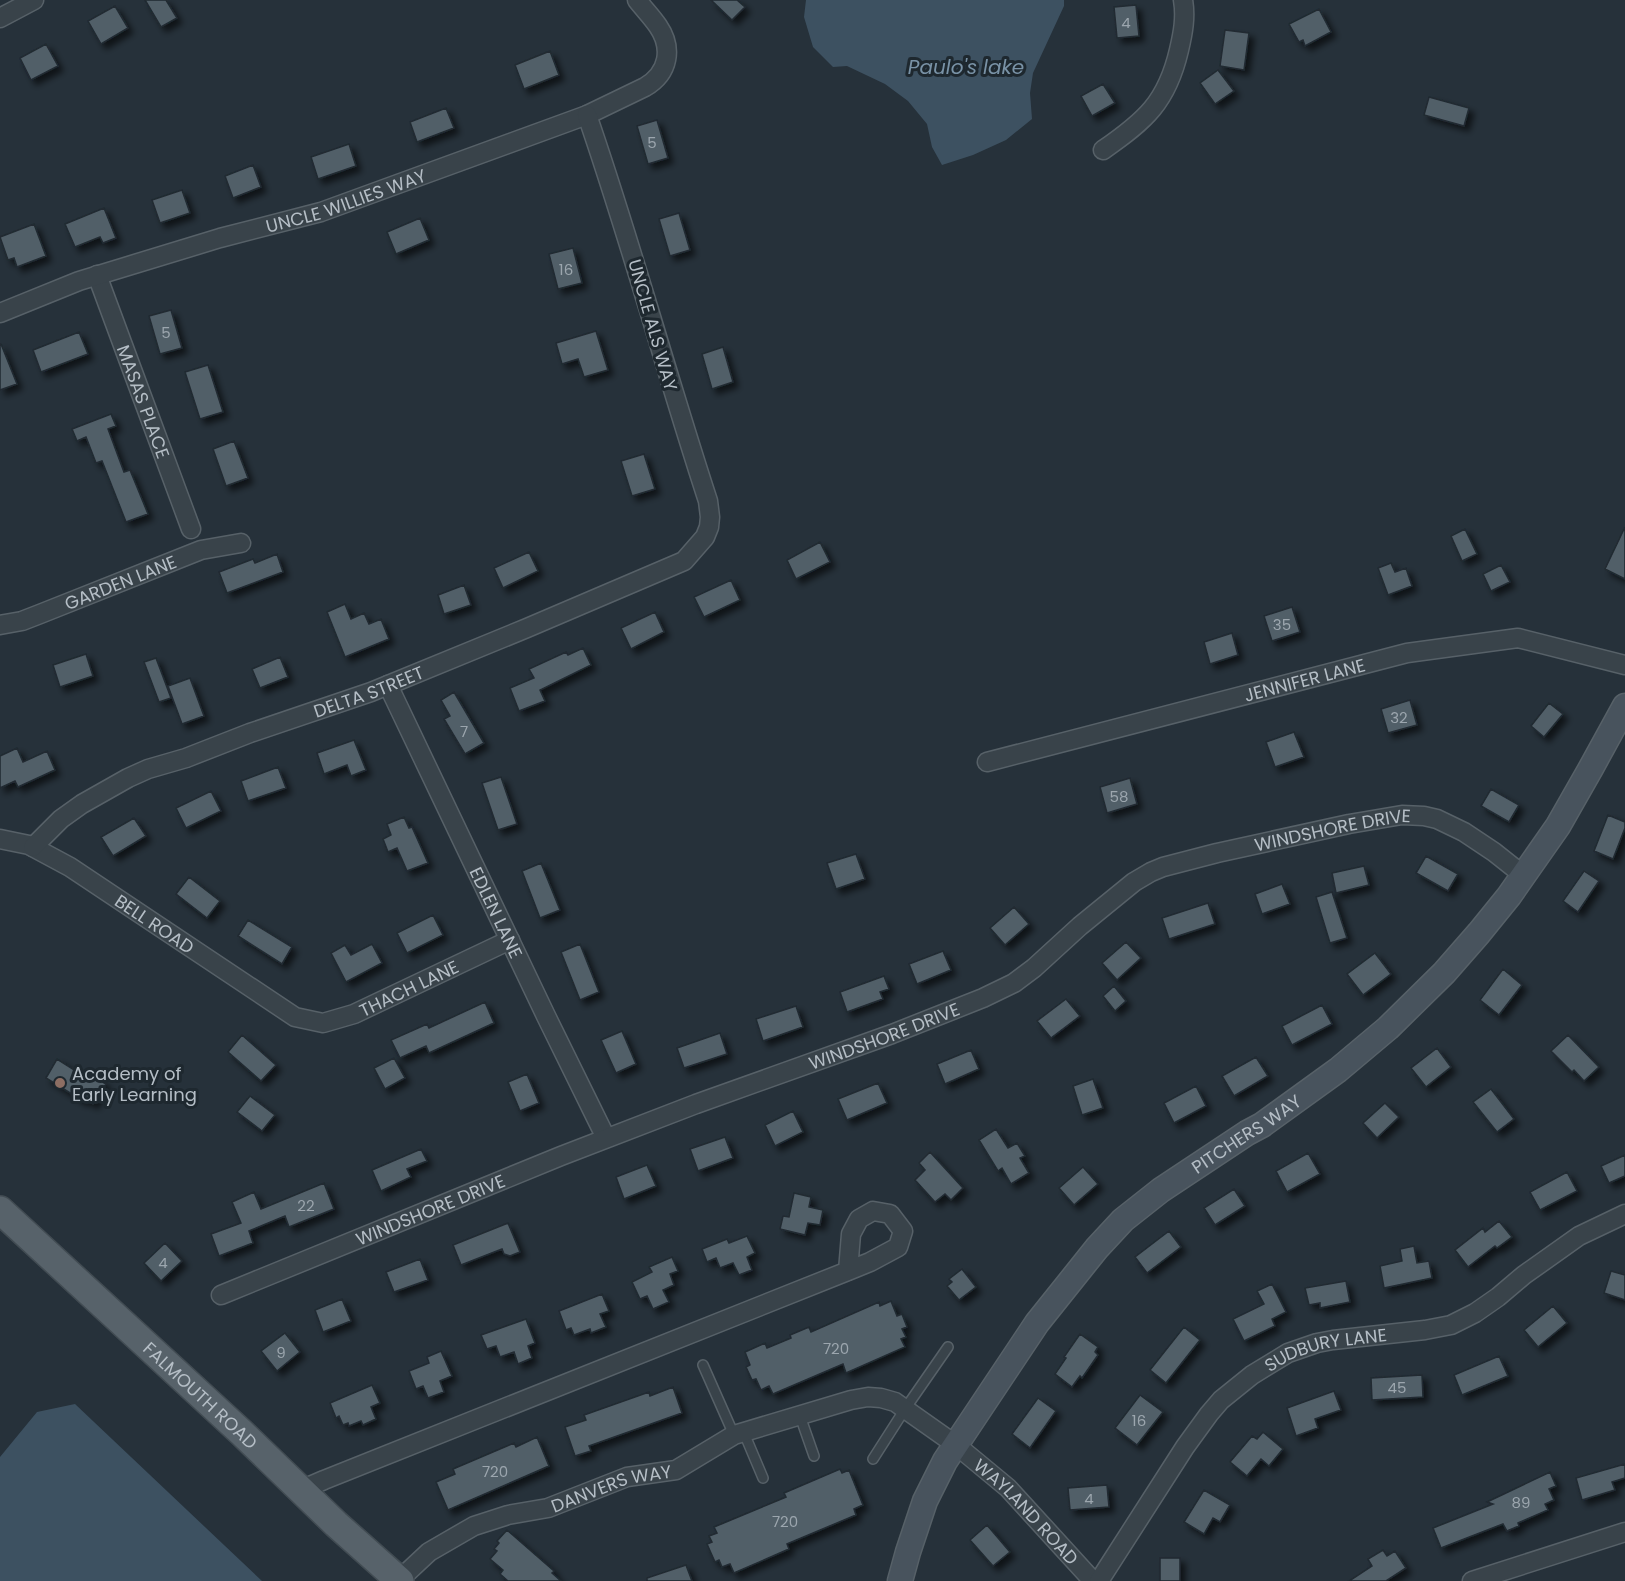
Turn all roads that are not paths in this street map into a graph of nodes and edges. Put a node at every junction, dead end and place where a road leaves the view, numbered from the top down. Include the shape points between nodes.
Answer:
1 (33, 0) edge
2 (637, 0) edge
3 (1185, 0) edge
4 (0, 18) edge
5 (587, 115) junction
6 (1103, 150) dead end
7 (97, 276) junction
8 (0, 313) edge
9 (191, 528) dead end
10 (705, 537) joint
11 (241, 543) dead end
12 (0, 625) edge
13 (1625, 665) edge
14 (388, 685) junction
15 (1625, 706) edge
16 (987, 762) dead end
17 (0, 839) edge
18 (33, 847) junction
19 (1523, 875) junction
20 (510, 940) junction
21 (305, 1020) joint
22 (606, 1138) junction
23 (0, 1210) edge
24 (1625, 1214) edge
25 (848, 1271) dead end
26 (222, 1295) dead end
27 (948, 1347) dead end
28 (703, 1365) dead end
29 (904, 1409) junction
30 (800, 1416) junction
31 (739, 1434) junction
32 (956, 1445) junction
33 (814, 1456) dead end
34 (873, 1459) dead end
35 (763, 1478) dead end
36 (301, 1490) junction
37 (1625, 1532) edge
38 (400, 1581) edge
39 (900, 1581) edge
40 (1093, 1581) edge
41 (1099, 1581) edge
42 (1472, 1581) edge

1 - 4 street
2 - 5 street, UNCLE WILLIES WAY via 659,27 665,43 667,52 661,75
3 - 6 street via 1182,40 1165,93 1132,130
5 - 7 street, UNCLE WILLIES WAY via 321,212
5 - 10 street, UNCLE ALS WAY via 615,194 708,501 710,517
7 - 8 street, UNCLE WILLIES WAY
7 - 9 street, MASAS PLACE
10 - 14 street, DELTA STREET via 684,561
11 - 12 street, GARDEN LANE via 201,550 22,621
13 - 16 street, JENNIFER LANE via 1518,638 1407,653
14 - 18 street, DELTA STREET via 128,778 61,819
14 - 20 street, EDLEN LANE
15 - 19 main road, PITCHERS WAY via 1558,826
17 - 18 street, BELL ROAD
18 - 21 street, BELL ROAD
19 - 22 street, WINDSHORE DRIVE via 1464,832 1437,819 1402,815 1163,867 1134,882 1034,968 1003,989 936,1018
19 - 32 main road, PITCHERS WAY via 1444,973 1366,1047 1302,1097 1161,1190 1123,1220 1037,1323
20 - 21 street, THACH LANE via 354,1014 323,1023
20 - 22 street, EDLEN LANE
22 - 26 street, WINDSHORE DRIVE
23 - 36 main road, FALMOUTH ROAD
24 - 41 street, SUDBURY LANE via 1579,1236 1475,1313 1451,1325 1317,1343 1288,1353 1252,1375 1209,1414
25 - 36 street
27 - 29 lane
28 - 31 lane
29 - 30 street, DANVERS WAY via 895,1402 868,1397
29 - 32 street, DANVERS WAY
29 - 34 lane
30 - 31 street, DANVERS WAY
30 - 33 lane
31 - 35 lane
31 - 38 street, DANVERS WAY via 676,1470 627,1477 548,1508 474,1526 429,1552
32 - 39 main road, PITCHERS WAY via 925,1501
32 - 40 street, WAYLAND ROAD via 1008,1488
36 - 38 main road, FALMOUTH ROAD
37 - 42 street

